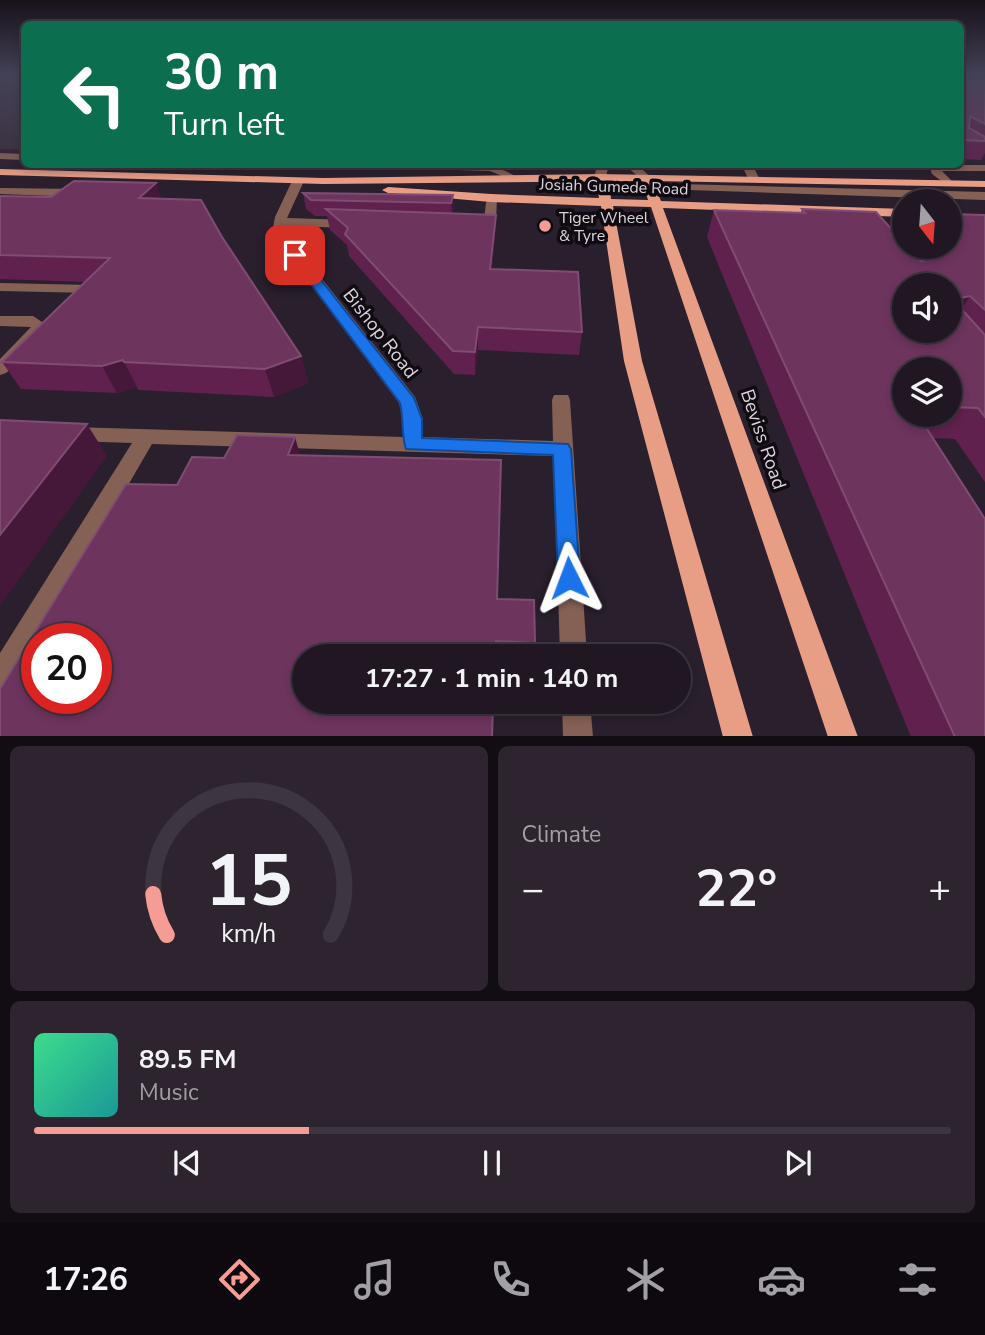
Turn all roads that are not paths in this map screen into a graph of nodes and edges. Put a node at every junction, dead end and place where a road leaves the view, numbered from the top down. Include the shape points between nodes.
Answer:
1 (0, 156) edge
2 (21, 157) edge
3 (494, 168) edge
4 (604, 168) edge
5 (632, 168) edge
6 (748, 168) edge
7 (985, 168) edge
8 (0, 173) edge
9 (151, 176) junction
10 (514, 178) junction
11 (753, 178) junction
12 (298, 181) junction
13 (323, 181) junction
14 (602, 181) junction
15 (948, 183) junction
16 (985, 184) edge
17 (122, 188) edge
18 (650, 189) junction
19 (0, 191) edge
20 (97, 192) edge
21 (985, 196) edge
22 (491, 198) junction
23 (606, 201) junction
24 (892, 214) edge
25 (280, 222) junction
26 (361, 224) edge
27 (456, 227) edge
28 (0, 287) edge
29 (90, 289) edge
30 (0, 321) edge
31 (0, 369) edge
32 (561, 400) dead end
33 (57, 434) edge
34 (146, 436) junction
35 (413, 444) junction
36 (562, 449) junction
37 (573, 644) edge
38 (0, 678) edge
39 (577, 714) edge
40 (578, 736) edge
41 (738, 736) edge
42 (843, 736) edge

1 - 2 street
3 - 10 street
4 - 14 street
5 - 18 street
6 - 11 street
7 - 15 street via 935,168
8 - 9 main road, Josiah Gumede Road
9 - 12 main road, Josiah Gumede Road
9 - 17 street
10 - 13 main road, Josiah Gumede Road
10 - 14 main road, Josiah Gumede Road
11 - 15 main road, Josiah Gumede Road
11 - 18 main road, Josiah Gumede Road
12 - 13 main road, Josiah Gumede Road
12 - 25 street
13 - 22 main road, Josiah Gumede Road
14 - 18 street
14 - 23 main road
15 - 16 main road, Josiah Gumede Road
18 - 21 street
18 - 23 main road, Josiah Gumede Road
18 - 24 main road, Josiah Gumede Road via 855,216
18 - 42 main road, Beviss Road
19 - 20 street
22 - 23 main road, Josiah Gumede Road
22 - 27 street via 488,224
23 - 41 main road via 633,361
25 - 26 street
25 - 35 street, Bishop Road via 279,233 408,402
28 - 29 street
30 - 31 street via 33,321 40,326
32 - 36 street
33 - 34 street
34 - 35 street
34 - 38 street
35 - 36 street
36 - 37 street
39 - 40 street

